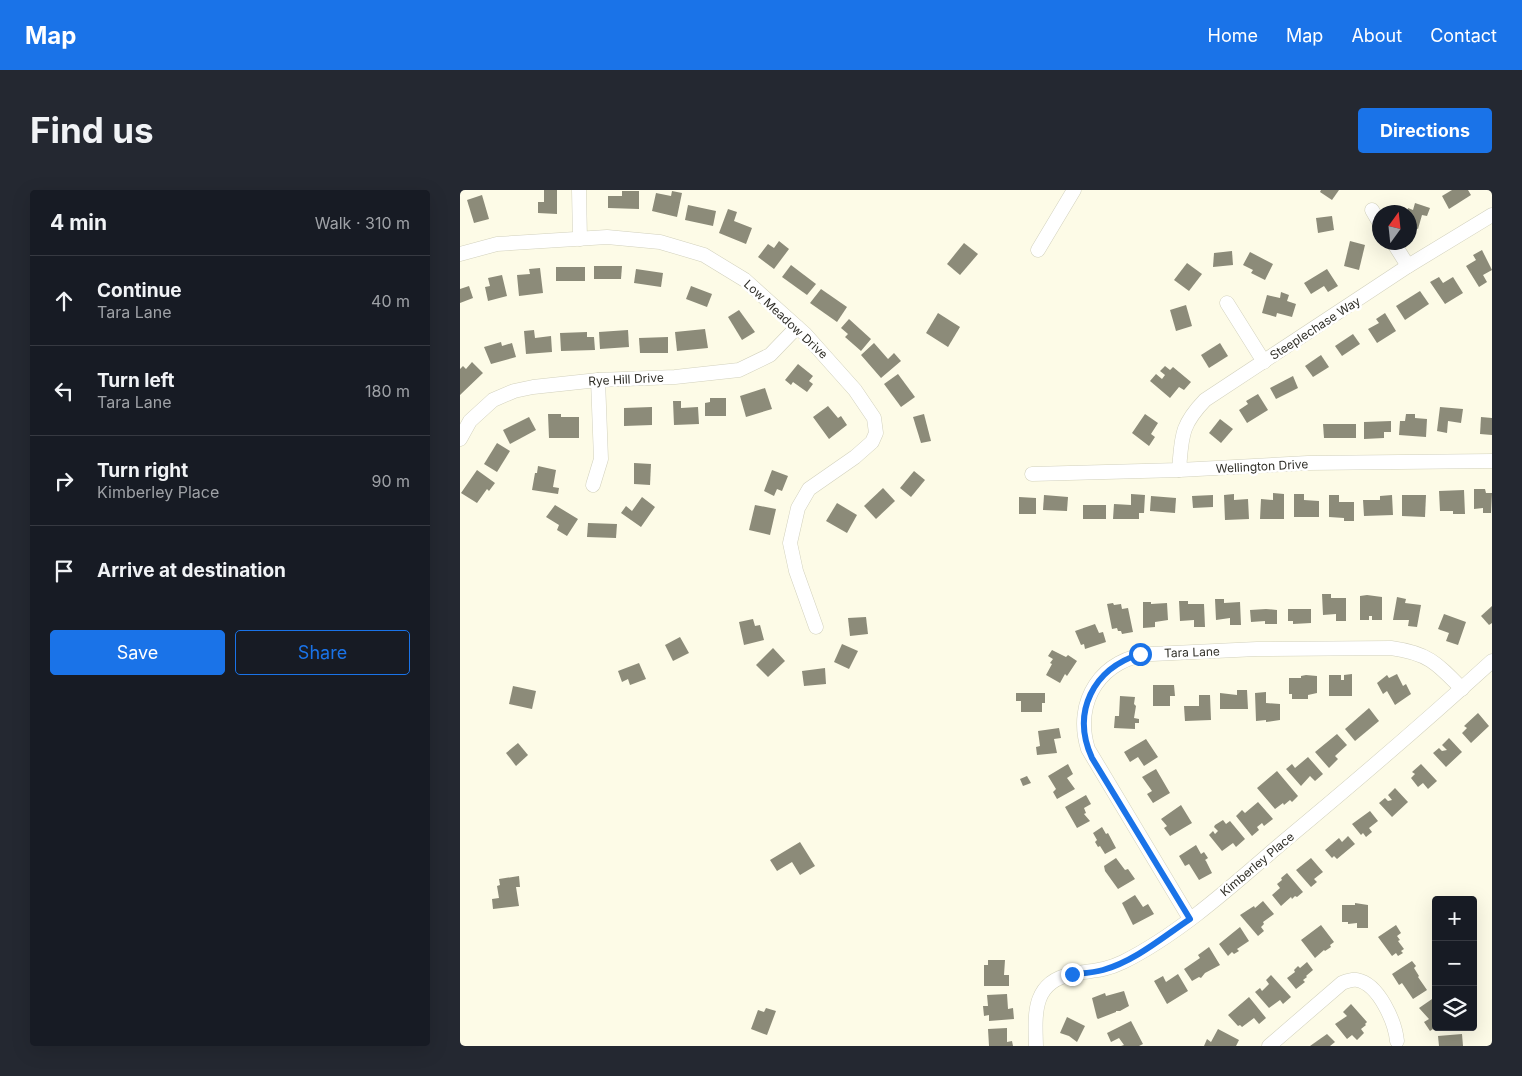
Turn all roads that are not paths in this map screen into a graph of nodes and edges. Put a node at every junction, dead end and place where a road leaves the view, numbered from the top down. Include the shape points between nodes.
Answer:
1 (578, 190) edge
2 (1074, 190) edge
3 (1492, 215) edge
4 (580, 239) junction
5 (1038, 250) dead end
6 (1398, 250) edge
7 (460, 254) edge
8 (1408, 266) junction
9 (1227, 303) dead end
10 (797, 327) junction
11 (1264, 362) junction
12 (598, 380) junction
13 (460, 439) edge
14 (1492, 461) edge
15 (1179, 470) junction
16 (1032, 474) dead end
17 (593, 485) dead end
18 (816, 627) dead end
19 (1492, 661) edge
20 (1462, 689) junction
21 (1190, 919) junction
22 (1397, 1041) dead end
23 (1036, 1046) edge
24 (1269, 1046) edge

1 - 4 street
2 - 5 street
3 - 8 street, Steeplechase Way
4 - 7 street, Low Meadow Drive via 497,244
4 - 10 street, Low Meadow Drive via 607,237 660,242 704,255 745,280
6 - 8 street
8 - 11 street, Steeplechase Way
9 - 11 street
10 - 12 street, Rye Hill Drive via 770,355 739,370
10 - 18 street, Low Meadow Drive via 855,390 874,418 876,433 872,442 855,457 809,489 798,508 790,542 796,571
11 - 15 street, Steeplechase Way via 1205,400 1192,414 1182,433
12 - 13 street, Rye Hill Drive via 514,391 493,400 470,421
12 - 17 street via 601,459
14 - 15 street, Wellington Drive via 1308,463
15 - 16 street, Wellington Drive
19 - 20 street, Kimberley Place
20 - 21 street, Kimberley Place
20 - 21 street, Tara Lane via 1428,658 1391,648 1152,654 1129,658 1112,666 1095,685 1086,704 1084,720 1088,749
21 - 23 street, Kimberley Place via 1113,966 1051,982 1038,1000
22 - 24 street via 1392,1018 1376,993 1364,982 1356,980 1342,983

